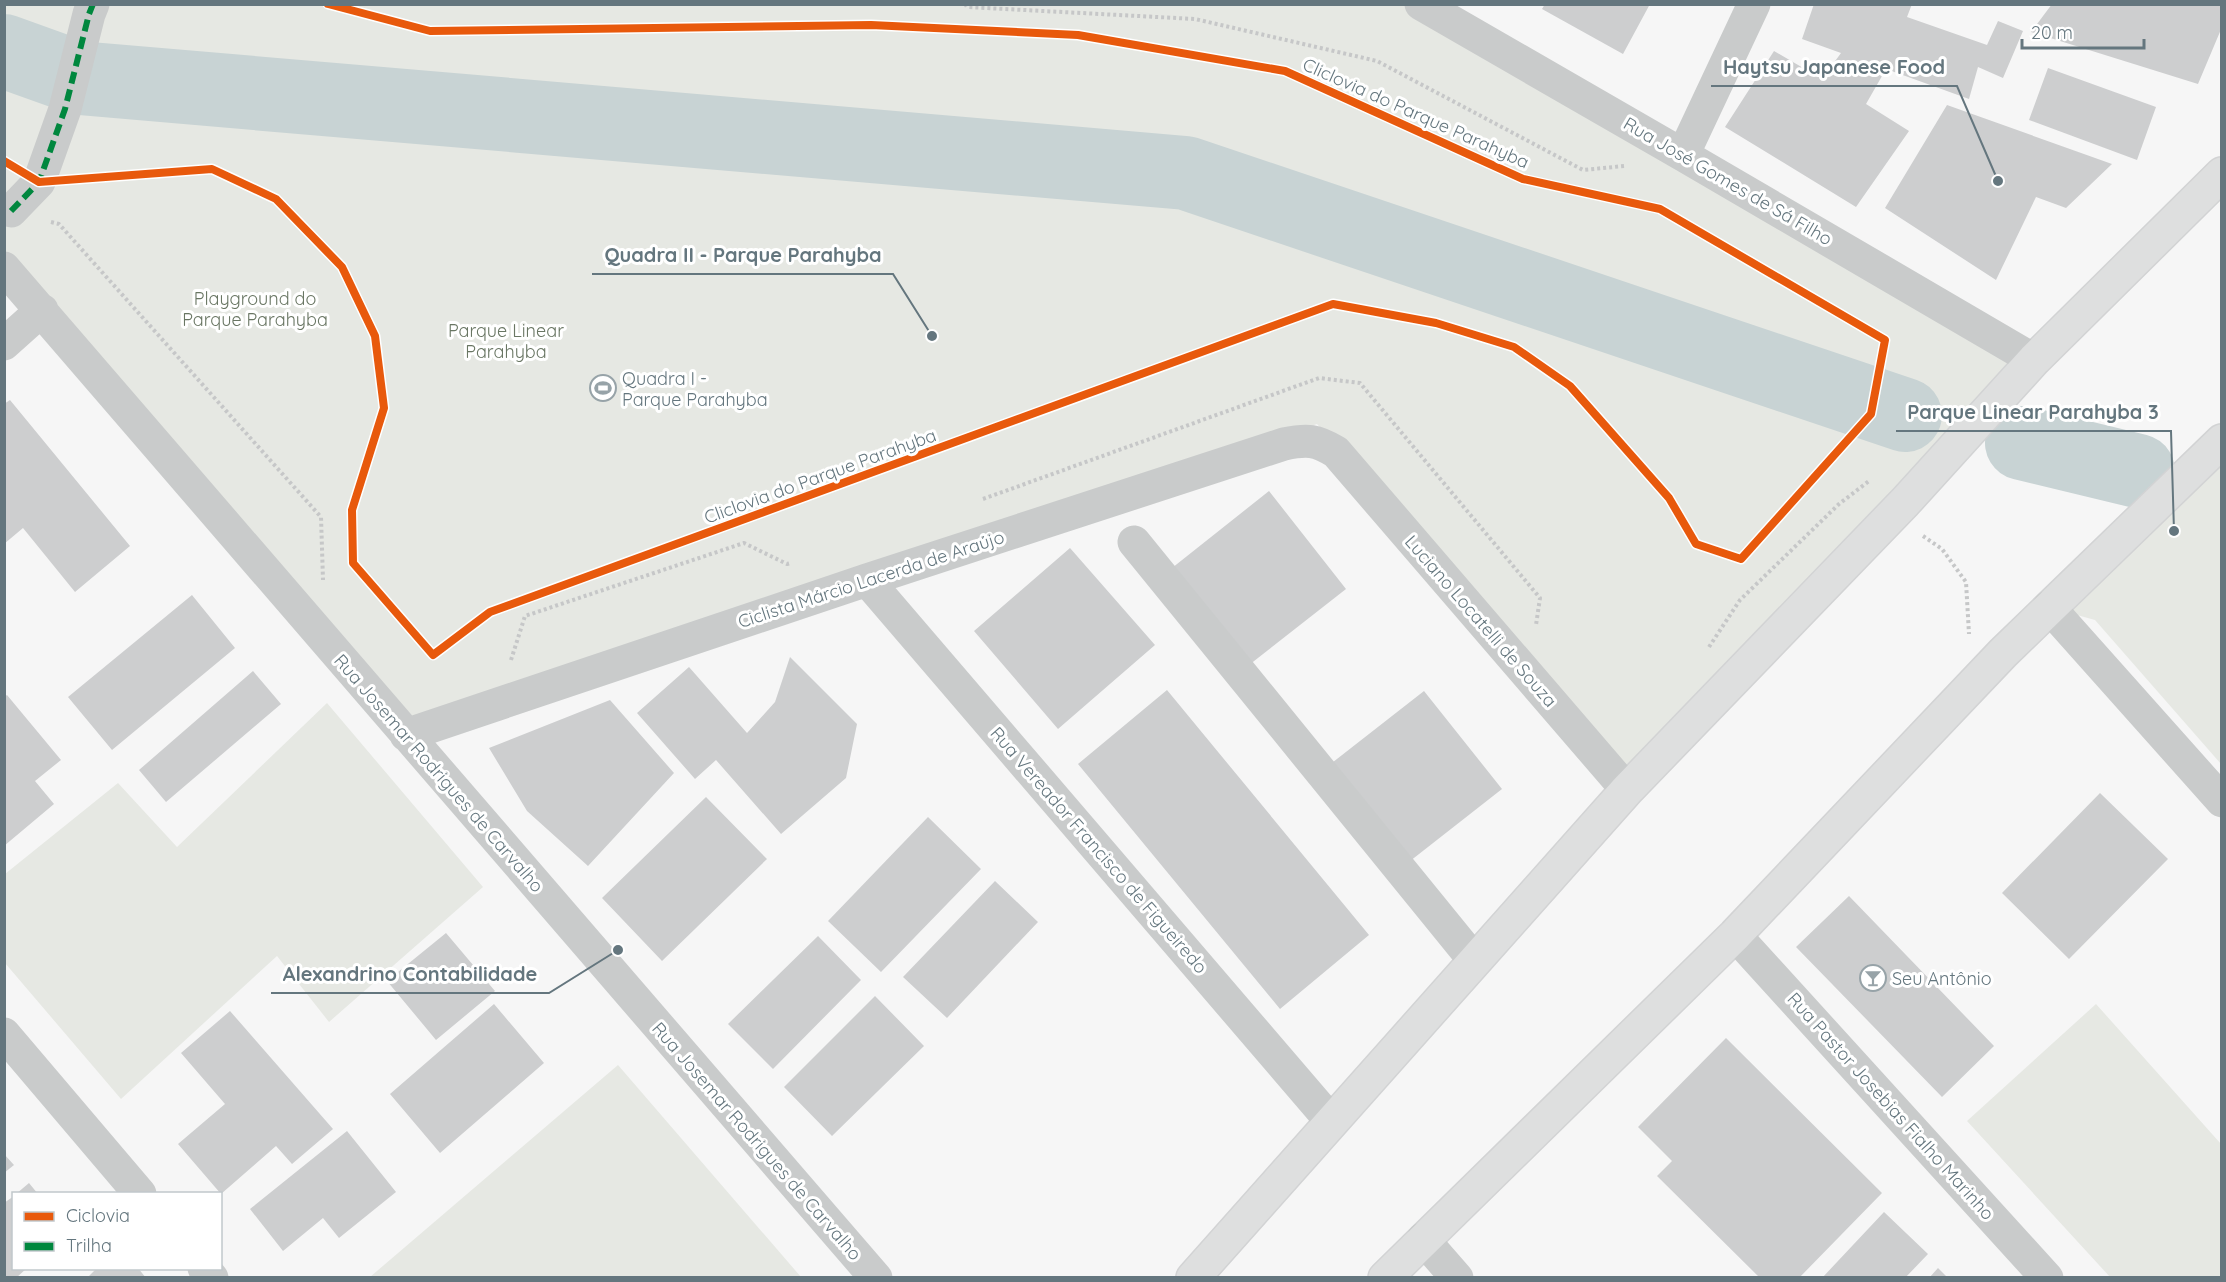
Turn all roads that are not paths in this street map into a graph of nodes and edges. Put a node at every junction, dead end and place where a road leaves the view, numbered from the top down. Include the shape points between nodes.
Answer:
1 (1421, 4) edge
2 (1754, 4) edge
3 (91, 9) edge
4 (1683, 155) junction
5 (2222, 174) edge
6 (11, 211) dead end
7 (4, 268) edge
8 (42, 310) junction
9 (4, 344) edge
10 (2034, 360) junction
11 (2222, 441) edge
12 (1336, 452) joint
13 (1134, 542) dead end
14 (867, 580) junction
15 (2049, 607) junction
16 (406, 735) junction
17 (1627, 790) junction
18 (2222, 801) edge
19 (1735, 935) junction
20 (1474, 960) junction
21 (4, 1034) edge
22 (1331, 1121) junction
23 (138, 1192) edge
24 (1423, 1239) junction
25 (876, 1278) edge
26 (1193, 1278) edge
27 (1385, 1278) edge
28 (1458, 1278) edge
29 (2047, 1278) edge

1 - 4 street, Rua José Gomes de Sá Filho
2 - 4 street
3 - 6 street via 65,109 39,182
4 - 10 street, Rua José Gomes de Sá Filho
5 - 10 main road
7 - 8 street, Rua Josemar Rodrigues de Carvalho
8 - 9 street
8 - 16 street, Rua Josemar Rodrigues de Carvalho
10 - 17 main road via 1893,515
11 - 15 main road
12 - 14 street, Ciclista Márcio Lacerda de Araújo via 1310,440 1284,444
12 - 17 street, Luciano Locatelli de Souza
13 - 20 street
14 - 16 street, Ciclista Márcio Lacerda de Araújo
14 - 22 street, Rua Vereador Francisco de Figueiredo
15 - 18 street
15 - 19 main road
16 - 25 street, Rua Josemar Rodrigues de Carvalho
17 - 20 main road
19 - 24 main road
19 - 29 street, Rua Pastor Josebias Fialho Marinho
20 - 22 main road
21 - 23 street
22 - 26 main road
24 - 27 main road
24 - 28 street

